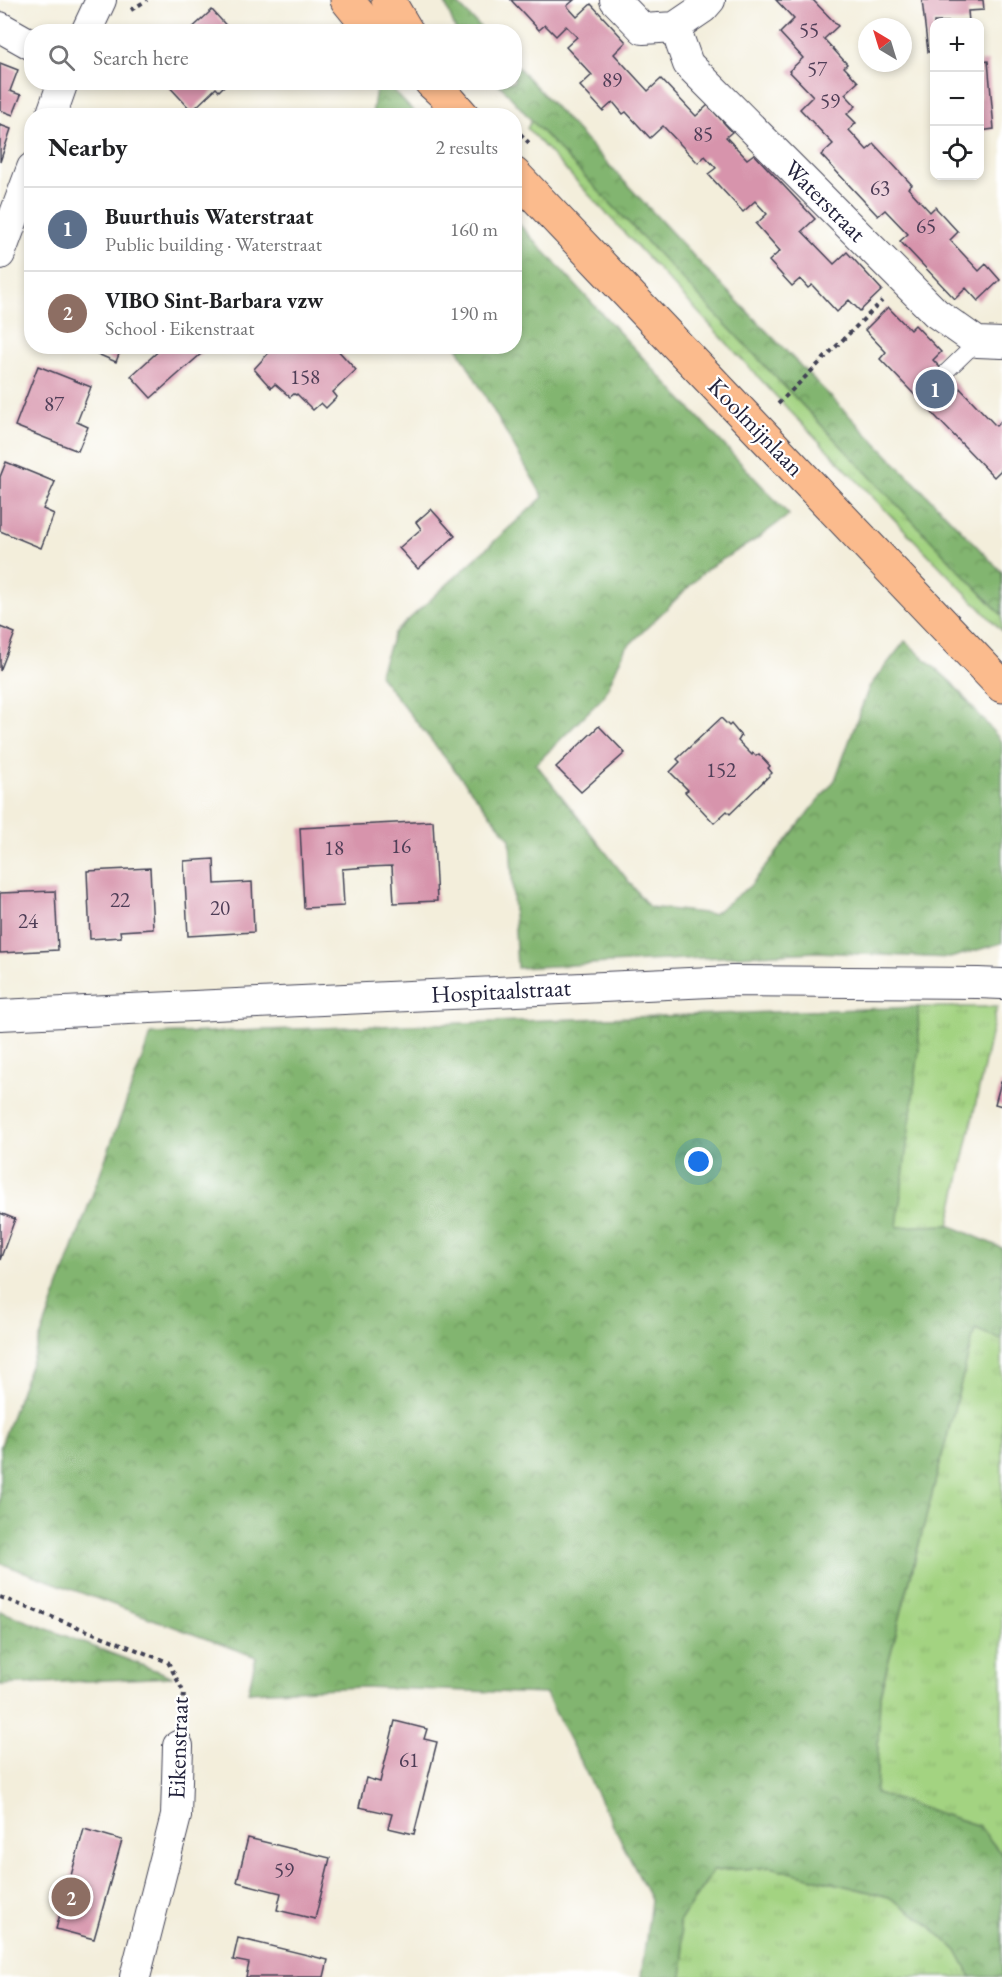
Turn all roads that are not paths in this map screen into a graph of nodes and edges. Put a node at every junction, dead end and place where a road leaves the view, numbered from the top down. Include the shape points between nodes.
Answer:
1 (347, 0) edge
2 (388, 0) edge
3 (615, 0) edge
4 (710, 0) edge
5 (366, 24) edge
6 (402, 24) edge
7 (0, 27) edge
8 (675, 27) junction
9 (24, 40) edge
10 (60, 90) edge
11 (54, 108) edge
12 (522, 182) edge
13 (24, 190) edge
14 (0, 254) edge
15 (989, 343) edge
16 (947, 371) dead end
17 (1000, 683) edge
18 (1002, 984) edge
19 (0, 1015) edge
20 (178, 1746) road end
21 (135, 1977) edge

1 - 5 main road
2 - 6 main road
3 - 8 street via 643,29
4 - 8 street
7 - 9 street
8 - 15 street, Waterstraat via 688,64 734,112 936,313
10 - 11 street
12 - 17 main road, Koolmijnlaan
13 - 14 street
15 - 16 lane
18 - 19 street, Hospitaalstraat via 732,981
20 - 21 street, Eikenstraat via 176,1816

